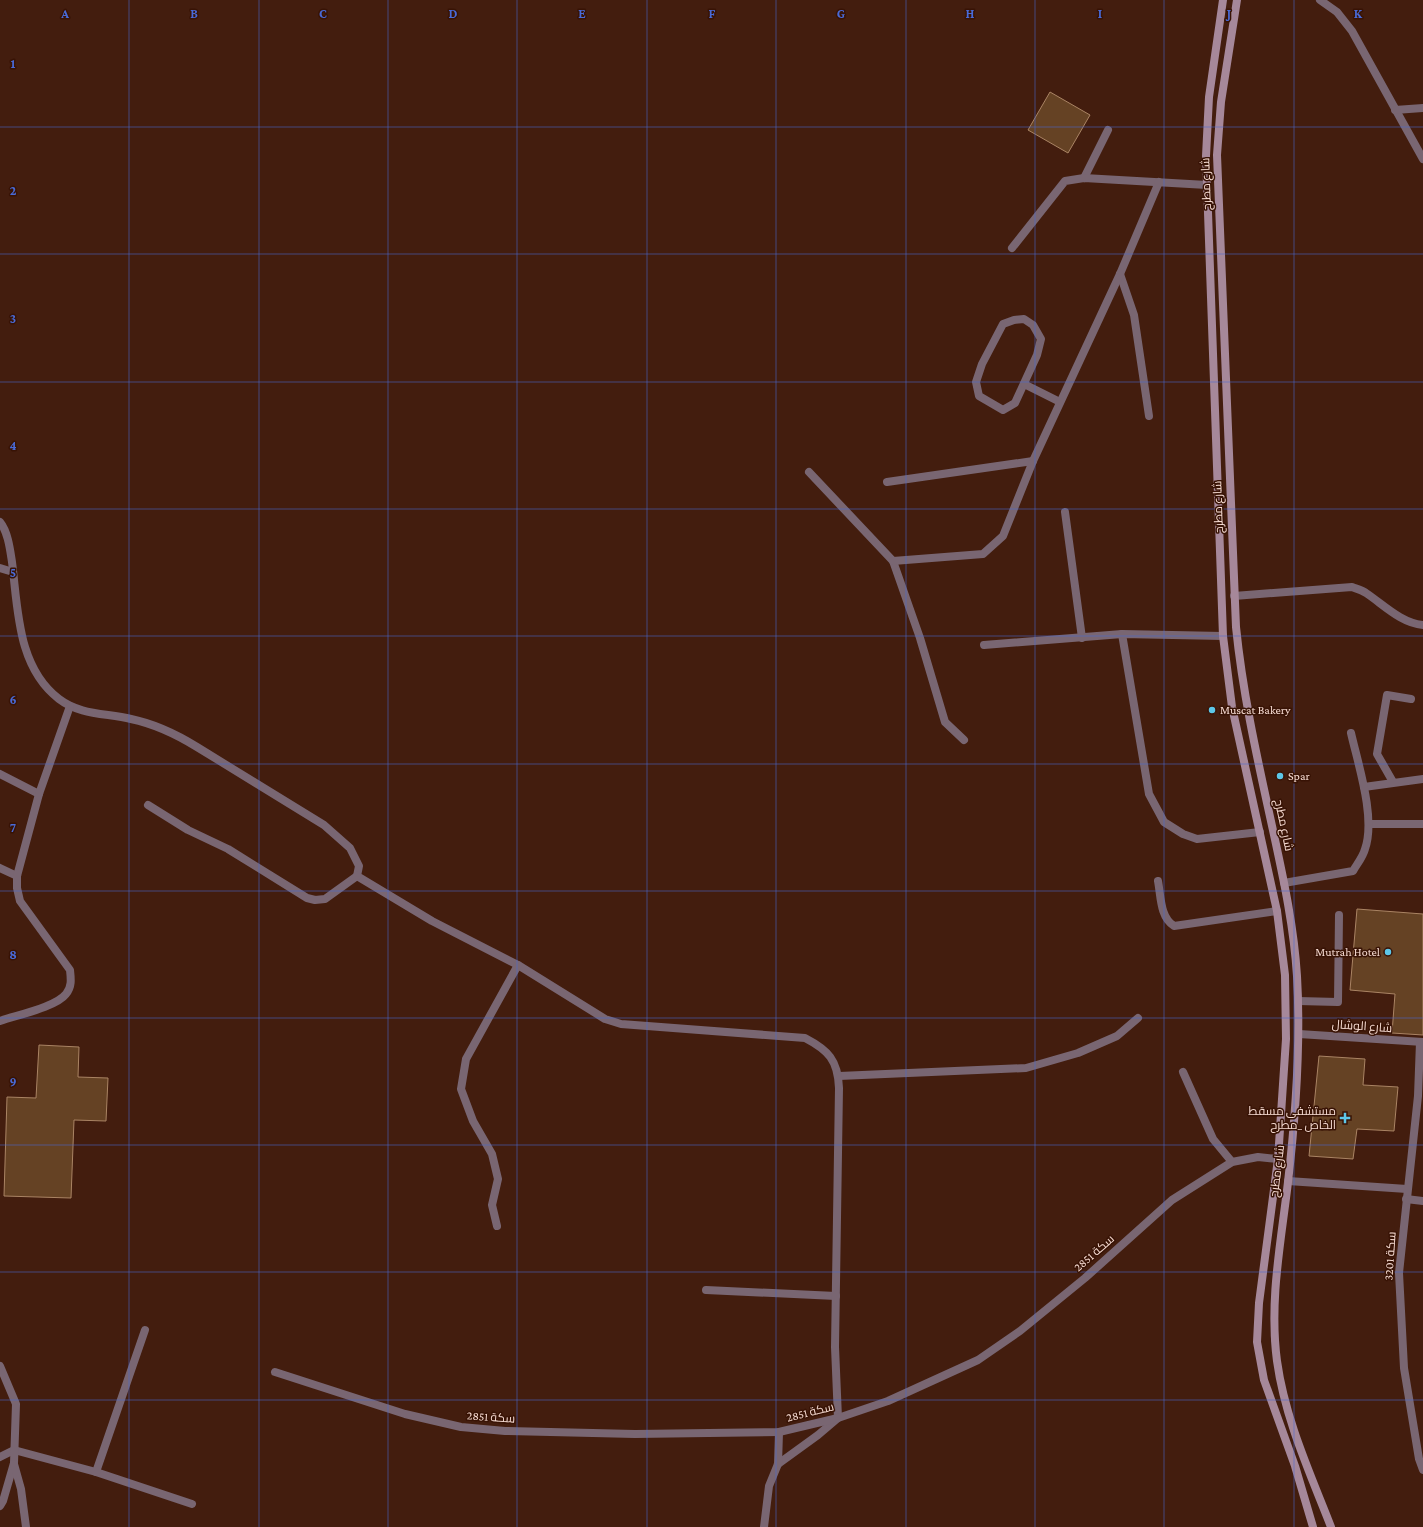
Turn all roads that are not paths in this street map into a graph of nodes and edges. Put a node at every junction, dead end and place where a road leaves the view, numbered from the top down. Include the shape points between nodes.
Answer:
1 (1223, 0) edge
2 (1237, 0) edge
3 (1320, 0) edge
4 (1423, 108) edge
5 (1396, 110) junction
6 (1108, 130) dead end
7 (1423, 159) edge
8 (1084, 178) junction
9 (1159, 182) junction
10 (1207, 185) junction
11 (1012, 248) dead end
12 (1120, 274) junction
13 (1024, 384) junction
14 (1060, 402) junction
15 (1149, 416) dead end
16 (1033, 461) junction
17 (809, 472) dead end
18 (887, 482) dead end
19 (1066, 512) dead end
20 (0, 522) edge
21 (893, 561) junction
22 (0, 568) edge
23 (13, 572) junction
24 (1234, 596) junction
25 (1423, 624) edge
26 (1122, 634) junction
27 (1223, 636) junction
28 (1082, 638) junction
29 (984, 645) dead end
30 (1411, 700) dead end
31 (70, 706) junction
32 (1351, 733) dead end
33 (964, 740) dead end
34 (0, 774) edge
35 (1423, 779) edge
36 (1393, 782) junction
37 (1364, 787) junction
38 (39, 794) junction
39 (148, 805) dead end
40 (1369, 824) junction
41 (1423, 824) edge
42 (1260, 832) junction
43 (0, 868) edge
44 (17, 876) junction
45 (357, 876) junction
46 (1158, 881) dead end
47 (1284, 883) junction
48 (1277, 911) junction
49 (1339, 915) dead end
50 (518, 965) junction
51 (1298, 1001) junction
52 (1138, 1018) dead end
53 (0, 1021) edge
54 (1299, 1034) junction
55 (1422, 1042) edge
56 (1184, 1072) dead end
57 (839, 1076) junction
58 (1420, 1097) edge
59 (1278, 1159) junction
60 (1232, 1162) junction
61 (1288, 1181) junction
62 (1407, 1189) junction
63 (1406, 1199) junction
64 (1423, 1201) edge
65 (497, 1226) dead end
66 (706, 1290) dead end
67 (836, 1296) junction
68 (145, 1330) dead end
69 (0, 1366) edge
70 (275, 1372) dead end
71 (3, 1382) edge
72 (838, 1418) junction
73 (779, 1432) junction
74 (14, 1450) junction
75 (0, 1457) edge
76 (1421, 1459) edge
77 (14, 1463) junction
78 (778, 1464) junction
79 (1423, 1470) edge
80 (96, 1472) junction
81 (192, 1504) dead end
82 (0, 1506) edge
83 (26, 1527) edge
84 (764, 1527) edge
85 (1313, 1527) edge
86 (1331, 1527) edge

1 - 10 main road, شارع مطرح via 1209,97
2 - 24 main road, شارع مطرح via 1221,102 1217,156
3 - 5 street via 1337,12 1352,31
4 - 5 street
5 - 7 street
6 - 8 street
8 - 9 street
8 - 11 street via 1066,181
9 - 10 street
9 - 12 street
10 - 27 main road, شارع مطرح
12 - 14 street
12 - 15 street via 1134,315
13 - 13 street via 1015,403 1003,410 979,396 976,382 982,364 1003,324 1024,319 1033,325 1041,338 1037,355
13 - 14 street
14 - 16 street
16 - 18 street
16 - 21 street via 1003,536 983,554
17 - 21 street
19 - 28 street
20 - 23 street via 9,546
21 - 33 street via 920,638 945,722
22 - 23 street
23 - 31 street via 23,642 30,661 49,690
24 - 25 street via 1352,587 1365,592 1399,617 1414,624
24 - 47 main road, شارع مطرح via 1236,634 1244,689
26 - 27 street
26 - 28 street
26 - 42 street via 1149,794 1164,822 1197,839
27 - 42 main road, شارع مطرح via 1232,707
28 - 29 street
30 - 36 street via 1387,695 1377,754
31 - 38 street
31 - 45 street via 87,713 153,725 176,734 324,825 350,848 359,866
32 - 37 street
34 - 38 street
35 - 36 street
36 - 37 street
37 - 40 street
38 - 44 street
39 - 45 street via 188,830 228,849 307,898 325,899
40 - 41 street
40 - 47 street via 1365,849 1353,871
42 - 48 main road, شارع مطرح
43 - 44 street
44 - 53 street via 20,901 64,960 70,970 71,982 67,993 59,1002
45 - 50 street via 432,921
46 - 48 street via 1164,916 1174,926
47 - 51 main road, شارع مطرح via 1294,942
48 - 59 main road, شارع مطرح via 1285,975 1286,1039
49 - 51 street via 1338,1002
50 - 57 street via 605,1020 621,1024 805,1038 819,1045 833,1058
50 - 65 street via 466,1059 461,1089 473,1121 492,1154 498,1179 492,1205
51 - 54 main road, شارع مطرح
52 - 57 street via 1117,1036 1078,1053 1026,1068
54 - 55 street, شارع الوشال
54 - 61 main road, شارع مطرح via 1297,1100
55 - 58 street, سكة 3201
56 - 60 street via 1213,1139
57 - 67 street
58 - 62 street, سكة 3201
59 - 60 street, سكة 2851 via 1258,1157
59 - 85 main road, شارع مطرح via 1259,1303 1257,1342 1264,1380 1295,1466
60 - 72 street, سكة 2851 via 1172,1200 1085,1278 1026,1326 978,1360 888,1401
61 - 62 street
61 - 86 main road, شارع مطرح via 1274,1294 1277,1361 1292,1426
62 - 63 street, سكة 3201
63 - 64 street
63 - 76 street, سكة 3201 via 1399,1274 1404,1368
66 - 67 street
67 - 72 street
68 - 80 street
69 - 71 street
70 - 73 street, سكة 2851 via 405,1414 461,1427 505,1431 635,1434
71 - 74 street via 16,1404
72 - 73 street, سكة 2851
72 - 78 street
73 - 78 street
74 - 75 street
74 - 77 street
74 - 80 street
76 - 79 street, سكة 3201
77 - 82 street
77 - 83 street via 21,1489
78 - 84 street via 768,1486
80 - 81 street

